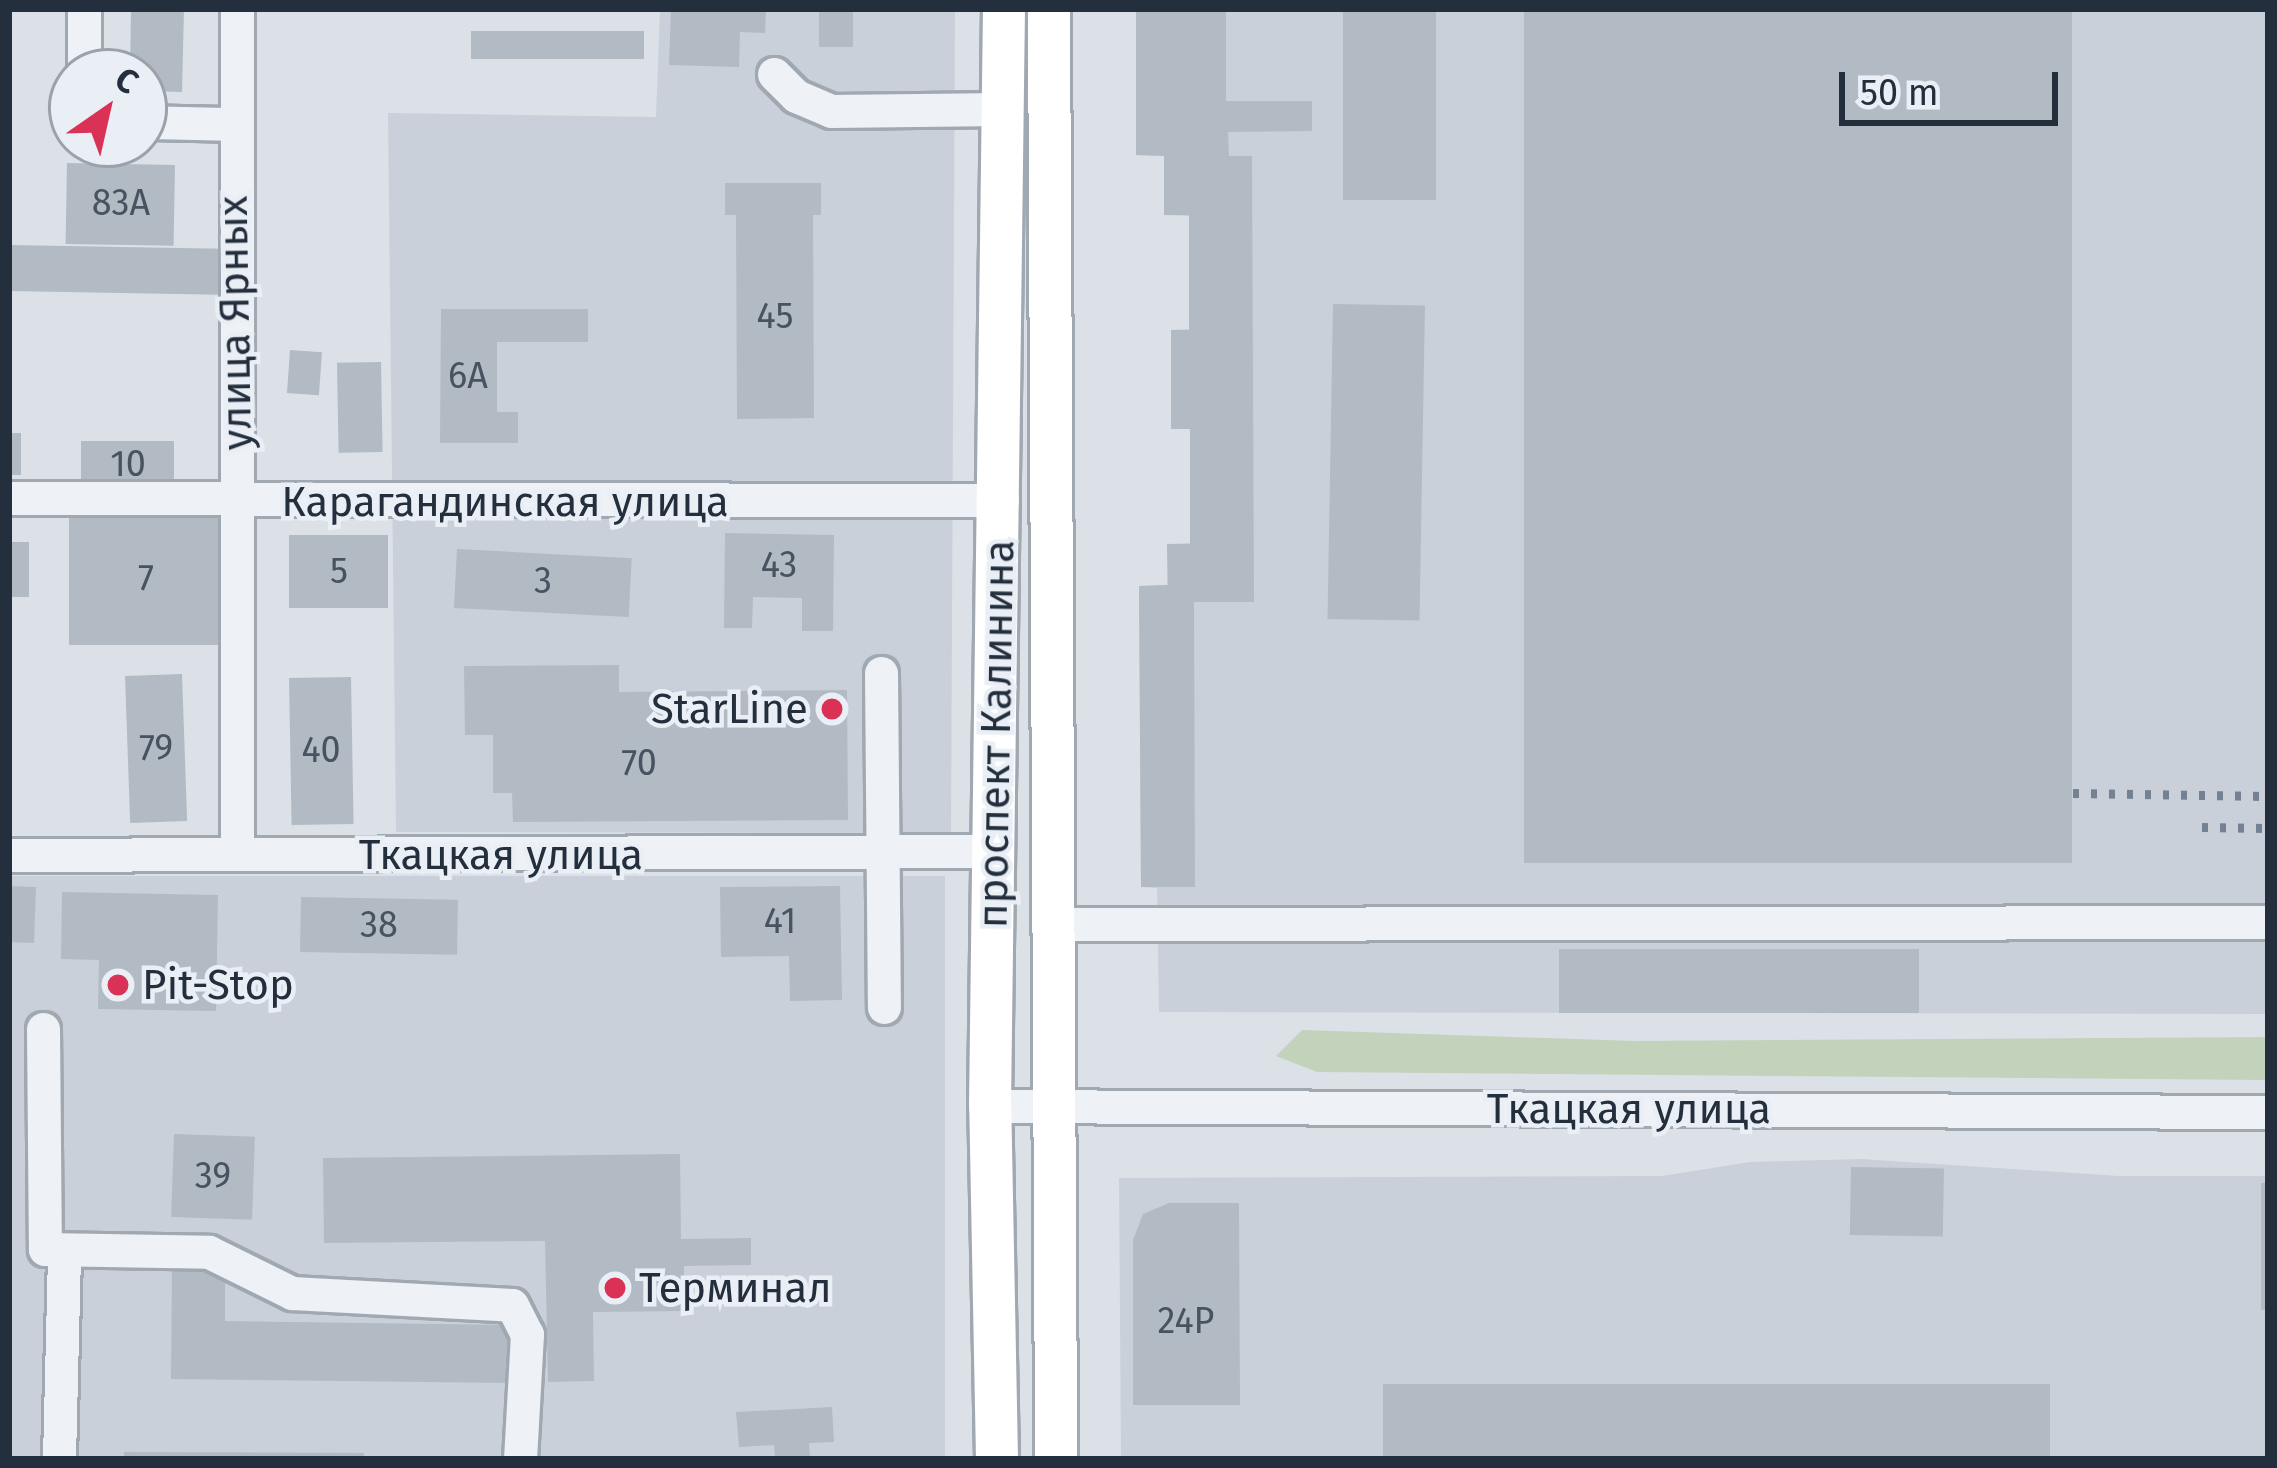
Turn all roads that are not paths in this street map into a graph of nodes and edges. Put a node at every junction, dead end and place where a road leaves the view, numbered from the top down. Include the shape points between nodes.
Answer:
1 (84, 9) edge
2 (237, 9) edge
3 (1004, 9) edge
4 (1049, 9) edge
5 (84, 48) edge
6 (774, 74) dead end
7 (1004, 109) junction
8 (168, 123) edge
9 (232, 124) junction
10 (9, 499) edge
11 (1002, 500) junction
12 (237, 502) junction
13 (881, 673) dead end
14 (993, 850) junction
15 (237, 854) junction
16 (9, 855) edge
17 (883, 856) junction
18 (1050, 856) junction
19 (2268, 922) edge
20 (1051, 924) junction
21 (884, 1006) dead end
22 (43, 1030) dead end
23 (990, 1106) junction
24 (1055, 1108) junction
25 (2268, 1112) edge
26 (64, 1255) junction
27 (59, 1459) edge
28 (520, 1459) edge
29 (997, 1459) edge
30 (1056, 1459) edge

1 - 5 street
2 - 9 street, улица Ярных
3 - 7 main road, проспект Калинина
4 - 18 main road, проспект Калинина
6 - 7 street via 796,96 831,111
7 - 11 main road, проспект Калинина
8 - 9 street
9 - 12 street, улица Ярных
10 - 12 street, Карагандинская улица
11 - 12 street, Карагандинская улица
11 - 14 main road, проспект Калинина
12 - 15 street, улица Ярных
13 - 17 street
14 - 17 street, Ткацкая улица
14 - 18 main road
14 - 23 main road, проспект Калинина
15 - 16 street, Ткацкая улица
15 - 17 street, Ткацкая улица
17 - 21 street
18 - 20 main road, проспект Калинина
19 - 20 street
20 - 24 main road, проспект Калинина
22 - 26 street via 40,1232 45,1249
23 - 24 street, Ткацкая улица
23 - 29 main road, проспект Калинина
24 - 25 street, Ткацкая улица
24 - 30 main road, проспект Калинина
26 - 27 street
26 - 28 street via 209,1252 292,1293 512,1305 527,1334

